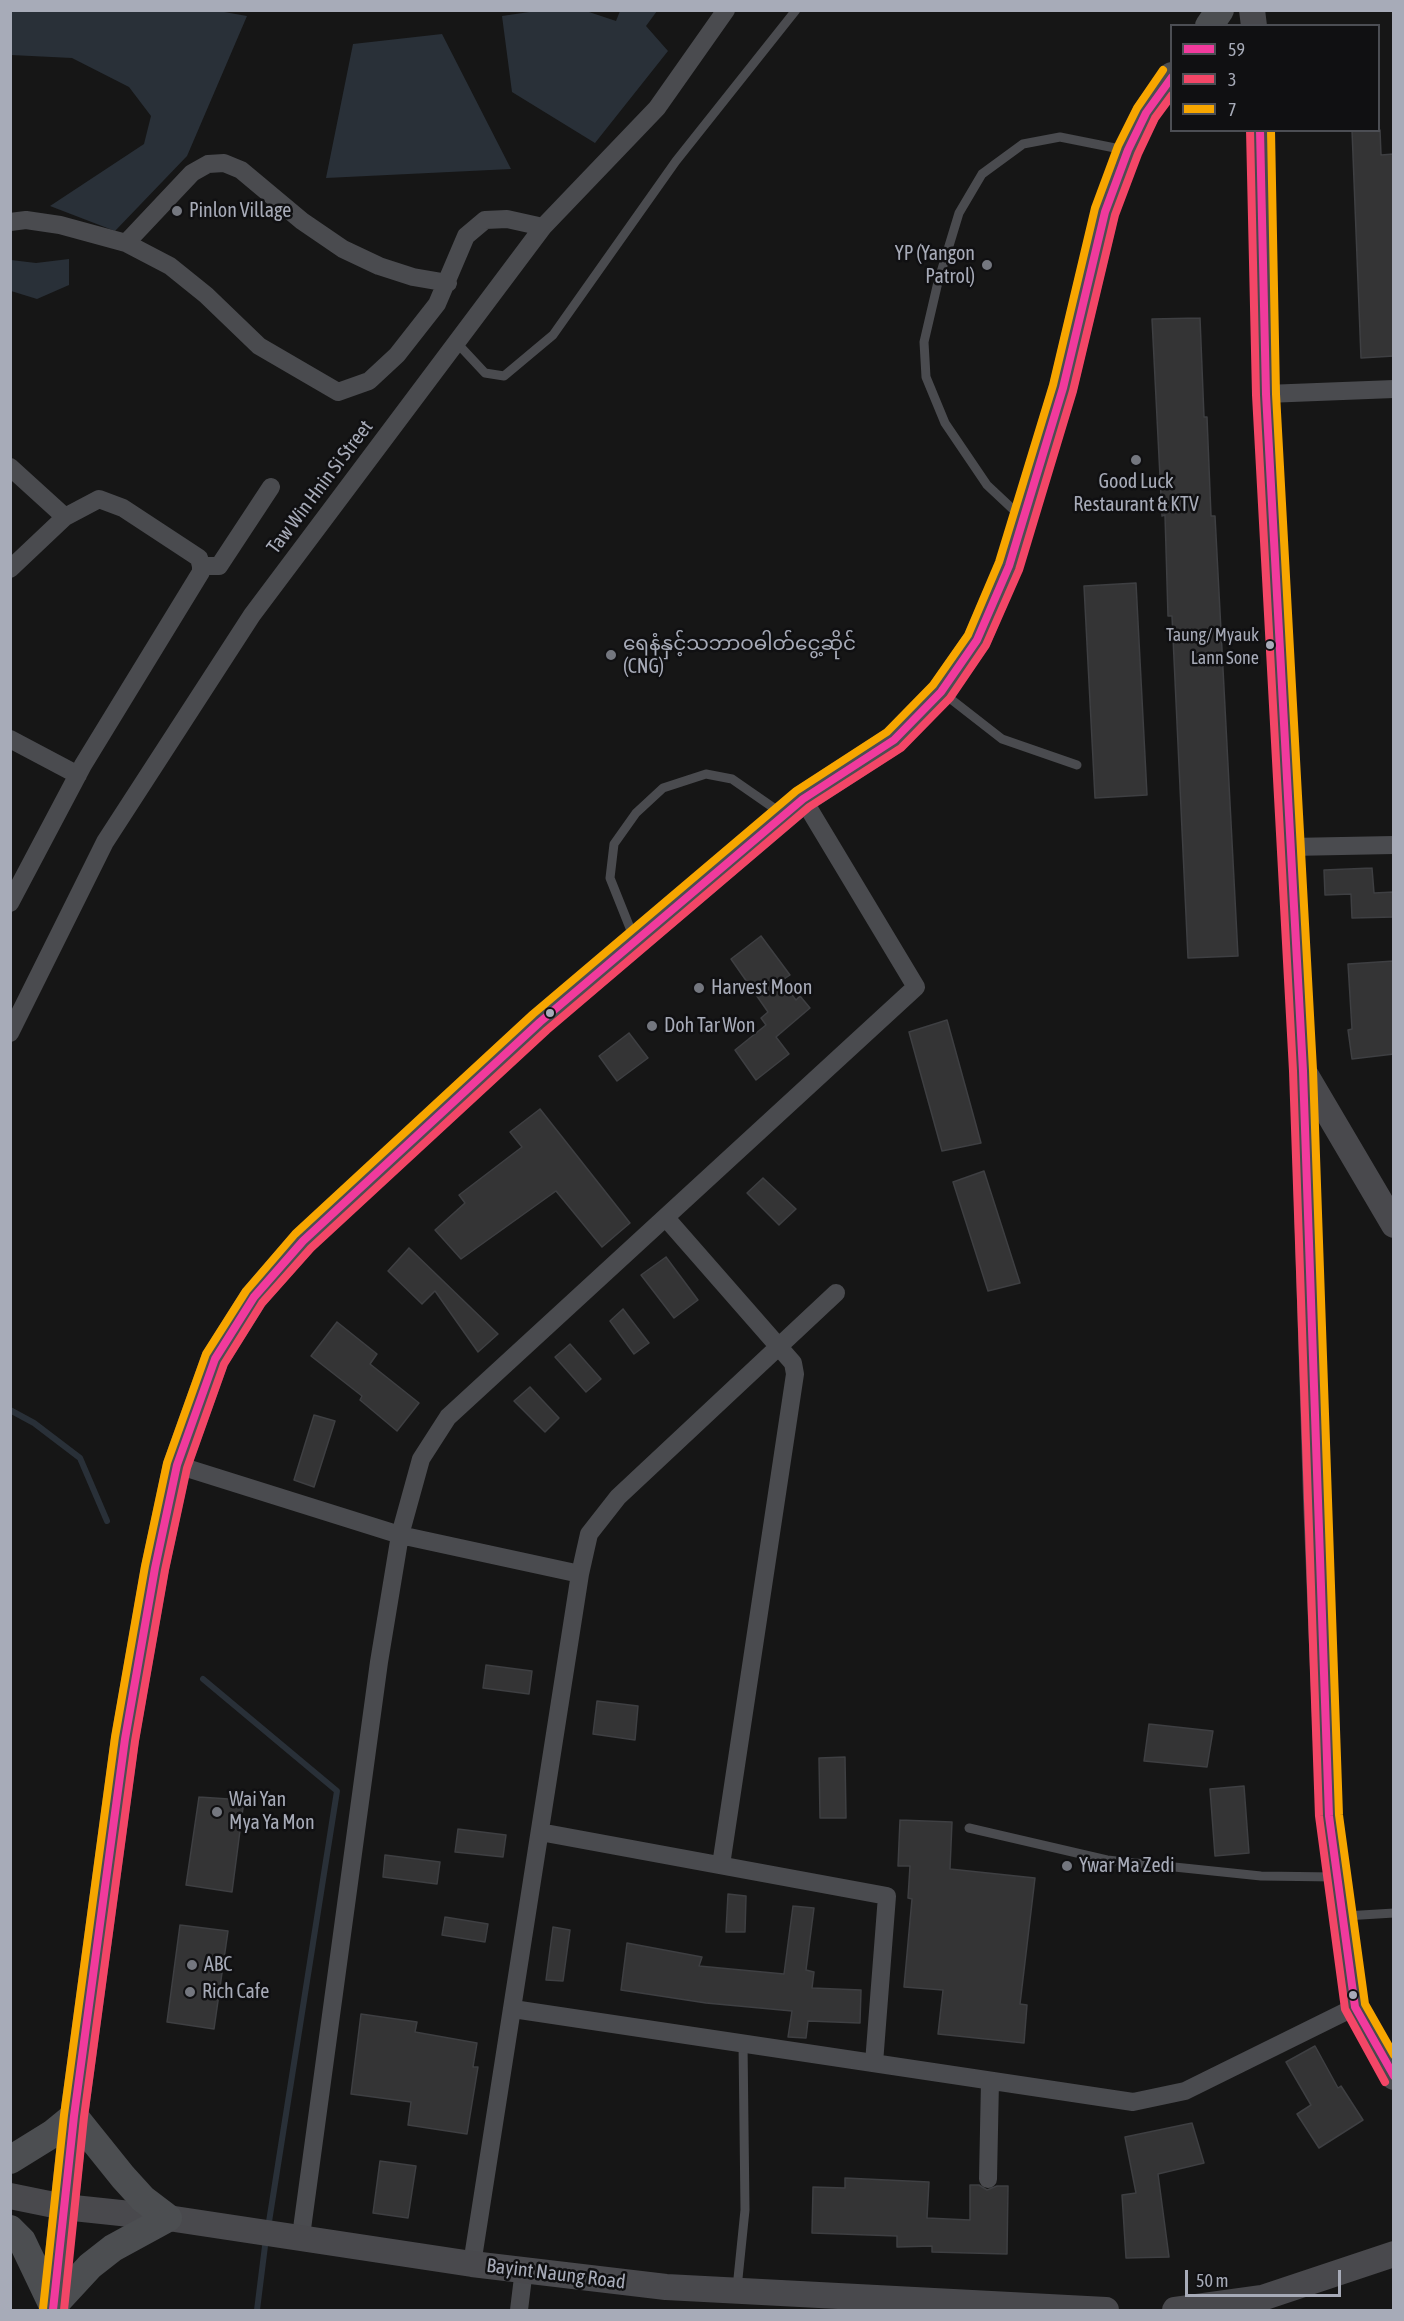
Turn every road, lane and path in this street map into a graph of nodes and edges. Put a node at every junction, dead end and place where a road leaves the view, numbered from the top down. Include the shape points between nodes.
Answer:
1 (726, 10) edge
2 (796, 10) edge
3 (1220, 10) edge
4 (1210, 24) edge
5 (1170, 79) edge
6 (1260, 132) edge
7 (1128, 150) junction
8 (10, 222) edge
9 (543, 227) junction
10 (126, 243) junction
11 (448, 283) junction
12 (457, 343) junction
13 (1394, 389) edge
14 (1266, 394) junction
15 (10, 467) edge
16 (271, 488) dead end
17 (65, 517) junction
18 (1023, 519) junction
19 (201, 566) junction
20 (10, 569) edge
21 (941, 692) junction
22 (10, 739) edge
23 (1077, 765) dead end
24 (78, 775) junction
25 (794, 807) junction
26 (1394, 845) edge
27 (1290, 847) junction
28 (10, 903) edge
29 (635, 941) junction
30 (10, 1033) edge
31 (1304, 1071) junction
32 (666, 1218) junction
33 (1394, 1225) edge
34 (836, 1293) dead end
35 (778, 1347) junction
36 (177, 1465) junction
37 (400, 1535) junction
38 (580, 1574) junction
39 (969, 1828) dead end
40 (540, 1832) junction
41 (721, 1865) junction
42 (1337, 1877) junction
43 (1394, 1913) edge
44 (1342, 1916) junction
45 (1355, 2007) junction
46 (513, 2008) junction
47 (743, 2043) junction
48 (874, 2063) junction
49 (1394, 2077) edge
50 (990, 2081) junction
51 (74, 2116) junction
52 (10, 2160) edge
53 (988, 2179) dead end
54 (10, 2196) edge
55 (64, 2207) junction
56 (168, 2218) junction
57 (10, 2229) edge
58 (301, 2236) junction
59 (1394, 2254) edge
60 (472, 2264) junction
61 (524, 2269) junction
62 (737, 2290) junction
63 (53, 2308) edge
64 (1024, 2308) edge
65 (519, 2310) edge
66 (1106, 2310) edge
67 (1175, 2310) edge

1 - 9 street, Taw Win Hnin Si Street via 657,108
2 - 12 lane via 676,161 553,335 504,376 485,373
3 - 4 main road
5 - 7 main road via 1146,113
6 - 14 main road
7 - 18 main road via 1105,212 1063,388
7 - 18 lane via 1060,137 1023,144 982,174 959,213 938,282 924,342 926,377 945,423 987,485
8 - 10 street via 60,225
9 - 11 street via 507,219 485,220 466,236
9 - 12 street, Taw Win Hnin Si Street
10 - 11 street via 192,172 208,164 224,163 241,170 343,249 379,266
10 - 11 street via 170,266 260,346 338,392 369,381 397,356 437,304
12 - 30 street, Taw Win Hnin Si Street via 246,625 105,842
13 - 14 street
14 - 27 main road
15 - 17 street
16 - 19 street via 219,566
17 - 19 street via 99,499 123,508 199,558
17 - 20 street
18 - 21 main road via 1010,566 977,640
19 - 24 street via 201,572
21 - 23 lane via 1002,739
21 - 25 main road via 894,740
22 - 24 street
24 - 28 street
25 - 29 main road
25 - 29 lane via 732,779 706,774 663,788 636,813 614,844 610,878
25 - 32 street via 916,987
26 - 27 street
27 - 31 main road
29 - 36 main road via 540,1022 303,1241 254,1297 215,1359
31 - 33 main road
31 - 42 main road via 1328,1804
32 - 35 street
32 - 37 street via 448,1417 421,1459
34 - 35 street
35 - 38 street via 618,1497 589,1534
35 - 41 street via 793,1363 795,1374
36 - 37 street
36 - 51 main road via 125,1739
37 - 38 street
37 - 58 street via 379,1662
38 - 40 street
39 - 42 lane via 1107,1860 1261,1876
40 - 41 street
40 - 46 street
41 - 48 street via 887,1896
42 - 44 main road
43 - 44 lane
44 - 45 main road
45 - 49 main road
45 - 50 street via 1185,2091 1133,2102
46 - 47 street
46 - 60 street
47 - 48 street
47 - 62 lane via 745,2210
48 - 50 street
50 - 53 street
51 - 52 main road
51 - 55 main road
51 - 56 main road via 130,2184
54 - 55 main road, Bayint Naung Road
55 - 56 main road, Bayint Naung Road
55 - 63 main road
56 - 58 main road, Bayint Naung Road
56 - 63 main road via 113,2248 90,2266
57 - 63 main road via 22,2241
58 - 60 main road, Bayint Naung Road
59 - 67 main road via 1262,2298
60 - 61 main road, Bayint Naung Road
61 - 62 main road, Bayint Naung Road via 666,2287
61 - 65 street
62 - 64 main road, Bayint Naung Road
64 - 66 main road, Bayint Naung Road

